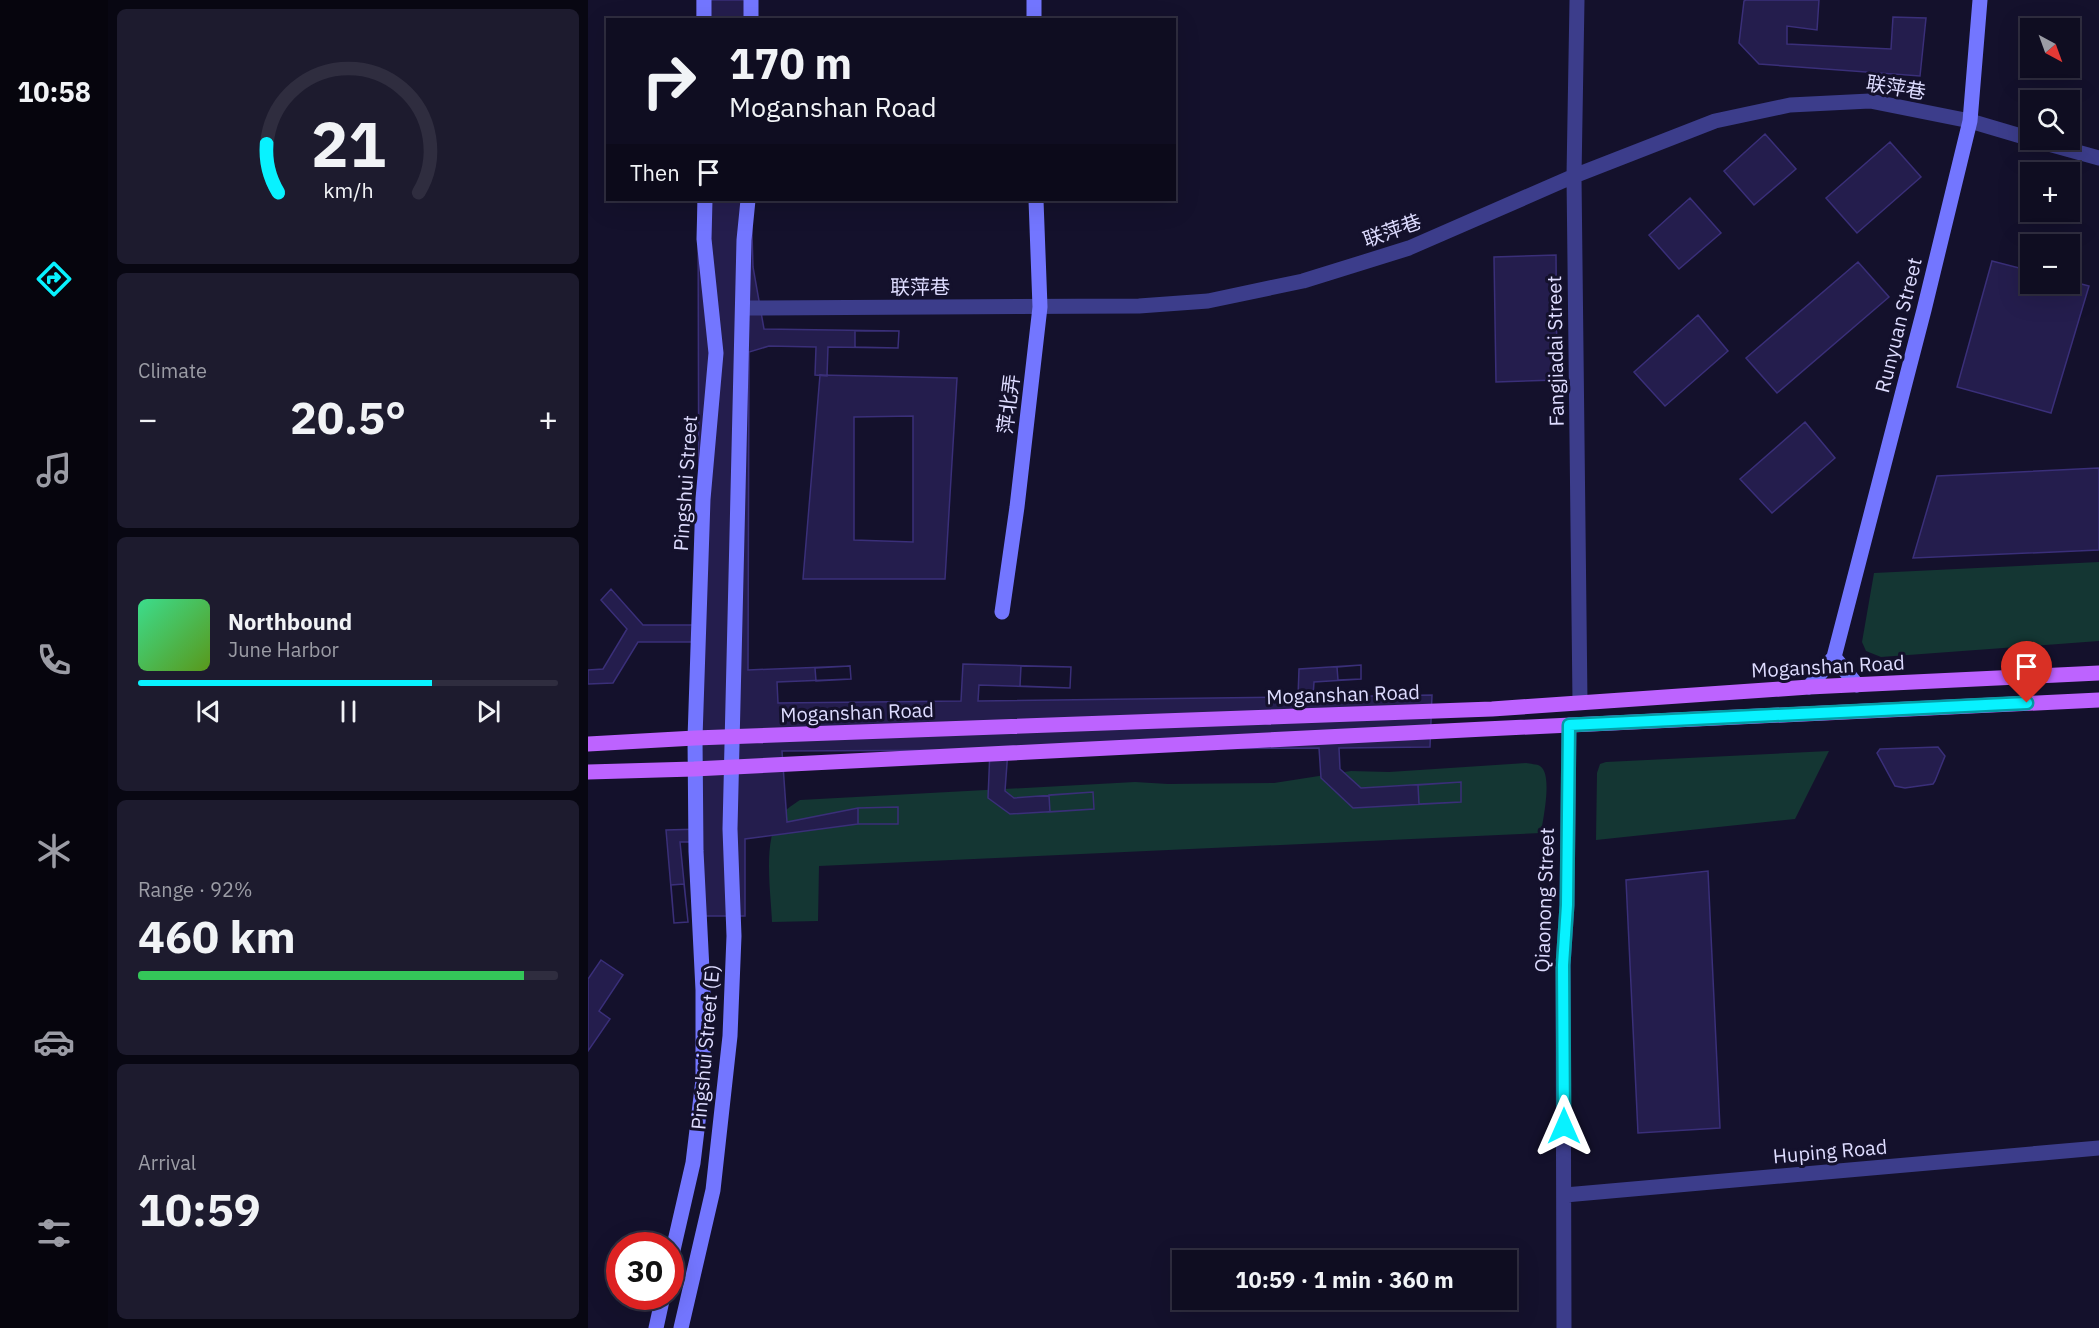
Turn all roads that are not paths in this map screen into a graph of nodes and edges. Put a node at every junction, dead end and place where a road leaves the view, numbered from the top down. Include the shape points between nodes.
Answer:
1 (704, 0) edge
2 (751, 0) edge
3 (1034, 0) edge
4 (1578, 0) edge
5 (1980, 0) edge
6 (705, 18) edge
7 (751, 18) edge
8 (1034, 18) edge
9 (1970, 121) junction
10 (2020, 135) edge
11 (2071, 150) edge
12 (2099, 158) edge
13 (1574, 176) junction
14 (705, 201) edge
15 (748, 201) edge
16 (1036, 201) edge
17 (1040, 307) junction
18 (743, 308) junction
19 (1002, 612) dead end
20 (1834, 657) junction
21 (2099, 673) edge
22 (1857, 685) junction
23 (1809, 687) junction
24 (2099, 700) edge
25 (1580, 702) junction
26 (1569, 725) junction
27 (695, 738) junction
28 (733, 738) junction
29 (588, 744) edge
30 (732, 766) junction
31 (694, 769) junction
32 (588, 772) edge
33 (2099, 1148) edge
34 (1565, 1195) junction
35 (677, 1232) edge
36 (660, 1310) edge
37 (656, 1328) edge
38 (681, 1328) edge
39 (1564, 1328) edge

1 - 6 main road
2 - 7 main road
3 - 8 main road
4 - 13 street, Fangjiadai Street
5 - 9 main road, Runyuan Street
9 - 10 street, 联萍巷
9 - 13 street, 联萍巷 via 1870,101 1790,105 1715,121
9 - 20 main road, Runyuan Street
11 - 12 street, 联萍巷
13 - 17 street, 联萍巷 via 1409,248 1303,281 1208,301
13 - 25 street, Fangjiadai Street
14 - 27 main road, Pingshui Street via 704,239 716,353 703,499
15 - 18 main road
16 - 17 main road, 萍北弄
17 - 18 street, 联萍巷
17 - 19 main road, 萍北弄
18 - 28 main road
20 - 22 main road
20 - 23 main road, Runyuan Street
21 - 22 main road, Moganshan Road
22 - 23 main road, Moganshan Road
23 - 25 main road, Moganshan Road
24 - 26 main road, Moganshan Road
25 - 28 main road, Moganshan Road via 1492,709
26 - 30 main road, Moganshan Road
26 - 34 street, Qiaonong Street via 1563,965
27 - 28 main road, Moganshan Road
27 - 29 main road, Moganshan Road
27 - 31 main road, Pingshui Street
28 - 30 main road
30 - 31 main road, Moganshan Road
30 - 38 main road, Pingshui Street (E) via 734,936 730,1036 713,1190
31 - 32 main road, Moganshan Road
31 - 35 main road, Pingshui Street (E) via 703,1080 693,1163
33 - 34 street, Huping Road
34 - 39 street, Qiaonong Street
36 - 37 main road

